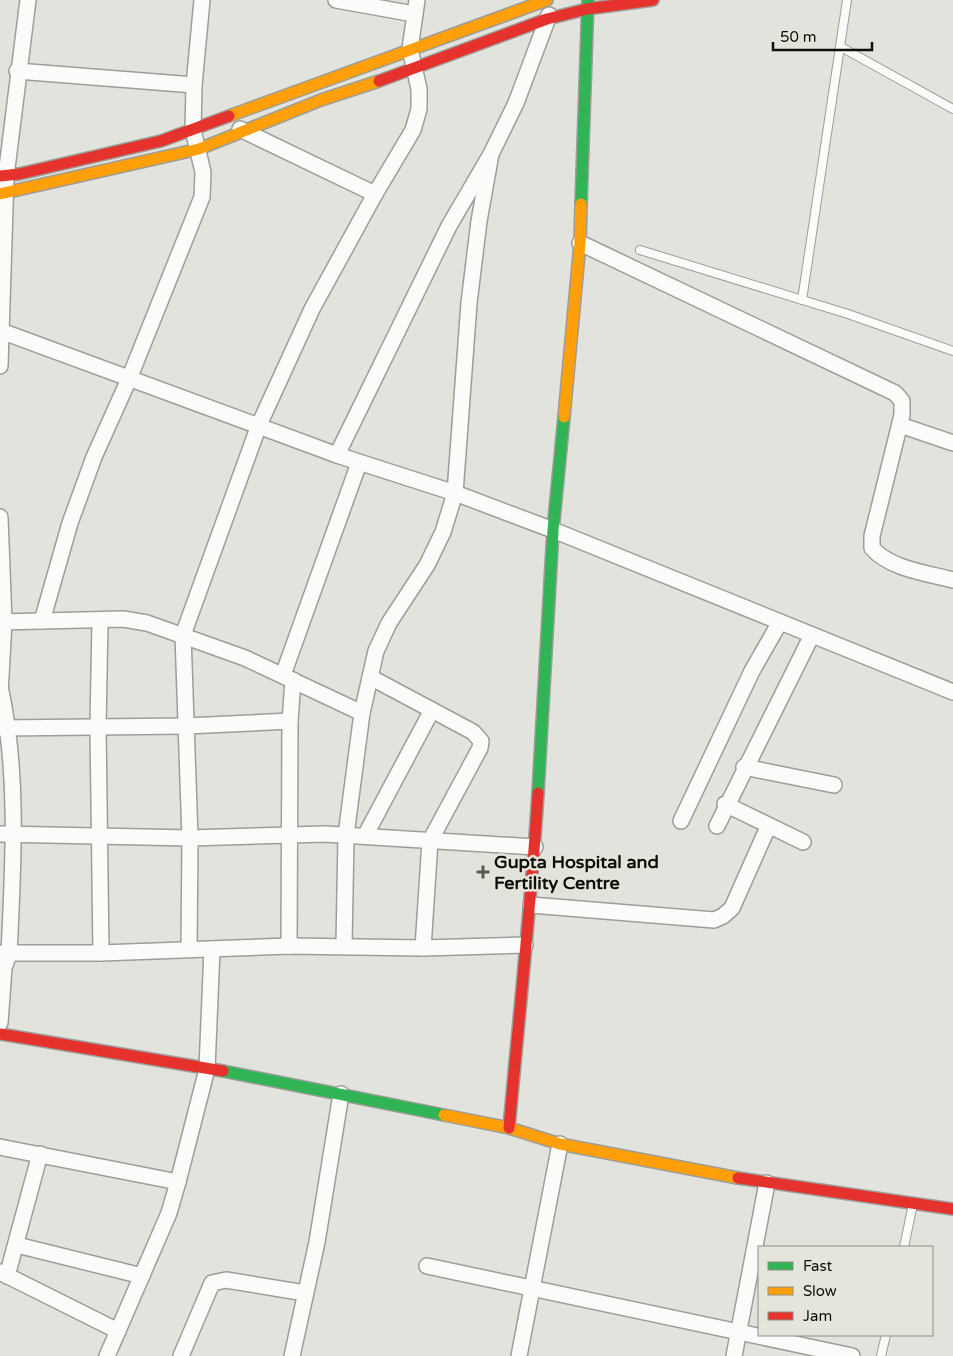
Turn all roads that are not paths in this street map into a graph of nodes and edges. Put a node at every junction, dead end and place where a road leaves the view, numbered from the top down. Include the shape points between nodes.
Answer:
1 (28, 0) edge
2 (202, 0) edge
3 (336, 0) edge
4 (547, 0) edge
5 (556, 0) edge
6 (653, 0) edge
7 (847, 0) edge
8 (587, 4) edge
9 (416, 7) edge
10 (546, 19) junction
11 (840, 47) junction
12 (410, 49) junction
13 (414, 70) junction
14 (17, 71) junction
15 (194, 85) junction
16 (953, 109) edge
17 (221, 119) junction
18 (193, 130) junction
19 (243, 131) junction
20 (199, 149) junction
21 (491, 154) junction
22 (3, 176) edge
23 (3, 194) edge
24 (375, 194) junction
25 (580, 243) junction
26 (640, 250) dead end
27 (802, 300) junction
28 (1, 331) edge
29 (953, 351) edge
30 (0, 366) edge
31 (129, 379) junction
32 (900, 424) junction
33 (259, 425) junction
34 (953, 443) edge
35 (337, 455) junction
36 (359, 463) junction
37 (455, 494) junction
38 (0, 518) edge
39 (553, 530) junction
40 (952, 575) edge
41 (42, 620) junction
42 (100, 621) junction
43 (2, 622) edge
44 (780, 622) junction
45 (183, 635) junction
46 (812, 635) junction
47 (288, 678) junction
48 (370, 678) junction
49 (953, 692) edge
50 (0, 693) edge
51 (432, 710) junction
52 (362, 712) junction
53 (290, 721) junction
54 (98, 726) junction
55 (187, 726) junction
56 (4, 728) edge
57 (744, 767) junction
58 (834, 786) dead end
59 (726, 804) junction
60 (681, 821) dead end
61 (717, 826) dead end
62 (768, 827) junction
63 (7, 834) edge
64 (290, 835) junction
65 (346, 835) junction
66 (365, 836) junction
67 (99, 838) junction
68 (190, 838) junction
69 (430, 841) junction
70 (803, 842) dead end
71 (535, 847) junction
72 (532, 905) junction
73 (525, 945) junction
74 (289, 946) junction
75 (344, 946) junction
76 (423, 948) junction
77 (212, 949) junction
78 (189, 950) junction
79 (101, 953) junction
80 (3, 959) edge
81 (0, 1023) edge
82 (0, 1034) edge
83 (207, 1069) junction
84 (341, 1094) junction
85 (509, 1128) junction
86 (560, 1144) junction
87 (0, 1147) edge
88 (40, 1154) junction
89 (178, 1182) junction
90 (768, 1183) junction
91 (914, 1202) junction
92 (953, 1209) edge
93 (17, 1245) junction
94 (904, 1246) edge
95 (427, 1266) dead end
96 (3, 1274) edge
97 (142, 1276) junction
98 (533, 1288) junction
99 (305, 1293) junction
100 (118, 1331) junction
101 (739, 1332) junction
102 (886, 1336) edge
103 (107, 1356) edge
104 (182, 1356) edge
105 (294, 1356) edge
106 (520, 1356) edge
107 (734, 1356) edge
108 (852, 1356) edge
109 (881, 1356) edge

1 - 14 street
2 - 15 street
3 - 9 street
4 - 12 street
5 - 10 street
6 - 8 street
7 - 11 lane
8 - 10 street
8 - 25 street
9 - 12 street
10 - 13 street
10 - 21 street via 516,103
11 - 16 lane
11 - 27 lane
12 - 13 street
12 - 17 street
13 - 19 street via 321,100
13 - 24 street via 419,109 413,130
14 - 15 street
14 - 22 street
15 - 18 street
17 - 18 street
17 - 19 street
18 - 20 street
18 - 22 street via 161,141
19 - 20 street
19 - 24 street
20 - 23 street
20 - 31 street via 203,172 202,196
21 - 35 street via 450,226
21 - 37 street via 469,303
22 - 23 street
23 - 28 street
24 - 33 street via 312,309
25 - 32 street via 895,393 902,400
25 - 39 street
26 - 27 lane
27 - 29 lane
28 - 30 street
28 - 31 street
31 - 33 street
31 - 41 street via 94,457 70,523
32 - 34 street
32 - 40 street via 872,536 872,548 880,557 899,565
33 - 35 street
33 - 45 street
35 - 36 street
36 - 37 street
36 - 47 street
37 - 39 street
37 - 48 street via 443,532 427,565 389,623 376,651
38 - 43 street
39 - 44 street
39 - 71 street
41 - 42 street
41 - 43 street
42 - 45 street via 123,619
42 - 54 street
43 - 50 street
44 - 46 street
44 - 60 street via 752,671
45 - 47 street
45 - 55 street
46 - 49 street
46 - 57 street
47 - 52 street
47 - 53 street
48 - 51 street
48 - 52 street
50 - 56 street
51 - 66 street
51 - 69 street via 473,732 481,742
52 - 65 street
53 - 55 street
53 - 64 street
54 - 55 street
54 - 56 street
54 - 67 street
55 - 68 street
56 - 63 street
57 - 58 street
57 - 59 street
59 - 61 street
59 - 62 street
62 - 70 street
62 - 72 street via 732,908 714,920
63 - 67 street
63 - 80 street
64 - 65 street
64 - 68 street
64 - 74 street
65 - 66 street
65 - 75 street
66 - 69 street
67 - 68 street
67 - 79 street
68 - 78 street
69 - 71 street
69 - 76 street
71 - 72 street
72 - 73 street
73 - 76 street
73 - 85 street
74 - 75 street
74 - 77 street
75 - 76 street
77 - 78 street
77 - 83 street
78 - 79 street
79 - 80 street
80 - 81 street
82 - 83 street
83 - 84 street
83 - 89 street
84 - 85 street
84 - 99 street via 317,1242
85 - 86 street
86 - 90 street
86 - 98 street
87 - 88 street
88 - 89 street
88 - 93 street
89 - 97 street via 169,1213
90 - 91 street
90 - 101 street
91 - 92 street
91 - 94 lane
93 - 96 street
93 - 97 street
95 - 98 street
96 - 100 street
97 - 100 street
98 - 101 street
98 - 106 street
99 - 104 street via 226,1280 212,1283
99 - 105 street
100 - 103 street
101 - 107 street
101 - 108 street
102 - 109 lane

